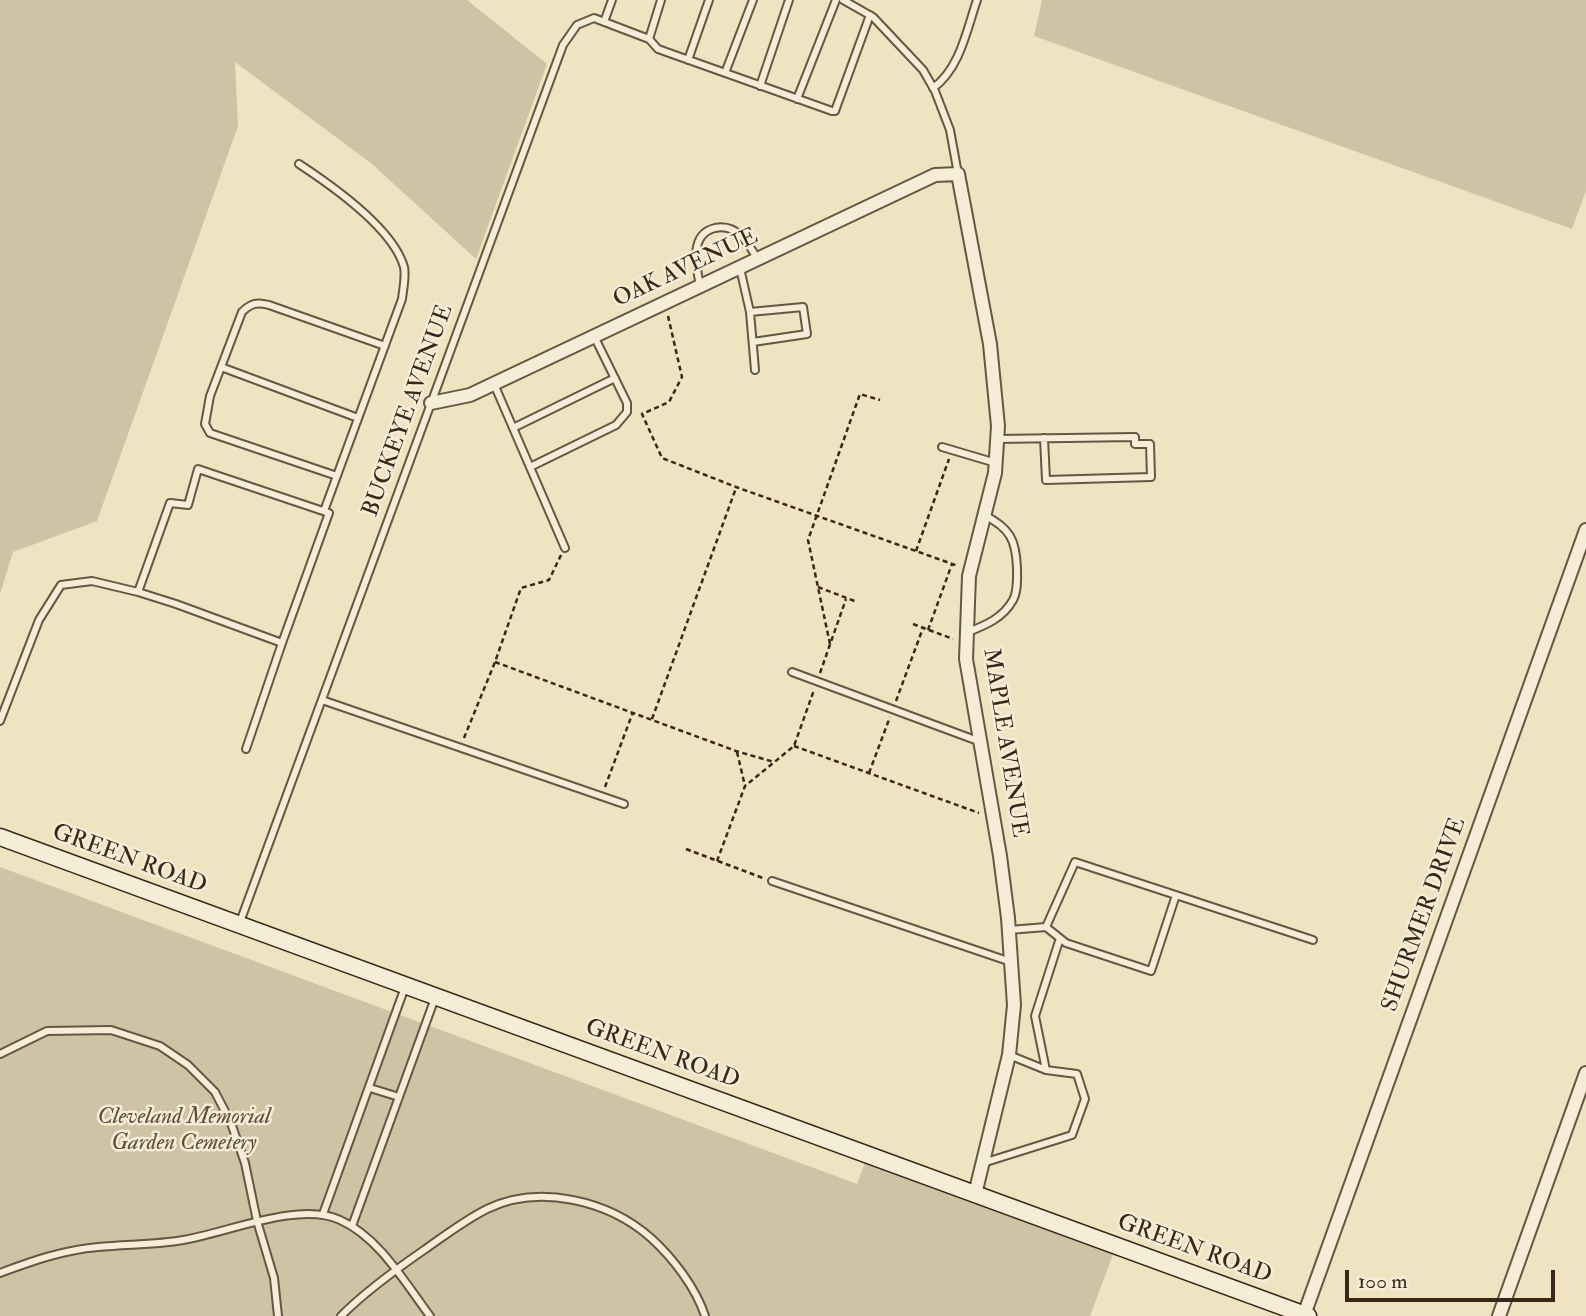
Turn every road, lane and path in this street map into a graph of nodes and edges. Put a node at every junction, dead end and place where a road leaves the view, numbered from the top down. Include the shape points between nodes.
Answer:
1 (612, 0) edge
2 (661, 0) edge
3 (709, 0) edge
4 (753, 0) edge
5 (789, 0) edge
6 (836, 0) edge
7 (843, 0) edge
8 (977, 0) edge
9 (870, 15) junction
10 (604, 22) junction
11 (649, 39) junction
12 (688, 60) junction
13 (725, 73) junction
14 (760, 86) junction
15 (933, 88) junction
16 (797, 99) junction
17 (299, 164) dead end
18 (958, 174) junction
19 (758, 259) junction
20 (740, 268) junction
21 (700, 286) junction
22 (665, 302) junction
23 (750, 312) junction
24 (594, 336) junction
25 (753, 341) junction
26 (384, 346) junction
27 (221, 367) junction
28 (754, 370) dead end
29 (615, 379) junction
30 (494, 384) junction
31 (880, 400) dead end
32 (431, 403) junction
33 (358, 418) junction
34 (513, 428) junction
35 (1044, 438) junction
36 (997, 439) junction
37 (942, 447) dead end
38 (952, 450) junction
39 (996, 463) junction
40 (530, 467) junction
41 (337, 476) junction
42 (736, 487) junction
43 (324, 511) junction
44 (984, 515) junction
45 (817, 516) junction
46 (1586, 530) edge
47 (565, 548) joint
48 (916, 551) junction
49 (1582, 554) edge
50 (952, 564) junction
51 (970, 570) junction
52 (818, 587) junction
53 (138, 592) junction
54 (857, 602) dead end
55 (913, 624) dead end
56 (928, 630) junction
57 (966, 638) junction
58 (282, 643) junction
59 (830, 644) dead end
60 (495, 662) junction
61 (792, 672) dead end
62 (321, 700) junction
63 (633, 712) junction
64 (652, 719) junction
65 (0, 721) edge
66 (980, 742) junction
67 (460, 747) junction
68 (246, 749) dead end
69 (736, 751) junction
70 (774, 762) junction
71 (745, 786) junction
72 (601, 796) junction
73 (624, 804) dead end
74 (994, 818) junction
75 (0, 836) edge
76 (686, 849) dead end
77 (717, 861) junction
78 (772, 881) joint
79 (1176, 895) junction
80 (239, 924) junction
81 (1046, 928) junction
82 (1009, 930) junction
83 (1060, 938) junction
84 (1313, 940) dead end
85 (1011, 962) junction
86 (406, 986) junction
87 (435, 996) junction
88 (0, 1054) edge
89 (1009, 1055) junction
90 (1046, 1070) junction
91 (1586, 1073) edge
92 (370, 1088) junction
93 (399, 1097) junction
94 (983, 1163) junction
95 (975, 1194) junction
96 (323, 1214) junction
97 (257, 1221) junction
98 (352, 1226) junction
99 (395, 1270) junction
100 (0, 1273) edge
101 (1306, 1315) edge
102 (278, 1316) edge
103 (341, 1316) edge
104 (430, 1316) edge
105 (705, 1316) edge
106 (1499, 1316) edge

1 - 10 lane
2 - 11 lane
3 - 12 lane
4 - 13 lane
5 - 14 lane
6 - 16 lane
7 - 9 lane
8 - 15 lane via 958,56 946,79
9 - 15 lane via 923,70
9 - 16 lane via 835,111
10 - 11 lane
10 - 32 lane, BUCKEYE AVENUE via 594,18 577,25 563,45
11 - 12 lane via 658,49
12 - 13 lane
13 - 14 lane
14 - 16 lane
15 - 18 lane via 950,130
17 - 26 lane via 359,209 400,257 405,270 402,299
18 - 19 street, OAK AVENUE via 935,175
18 - 36 street, MAPLE AVENUE via 990,344
19 - 20 street, OAK AVENUE
19 - 21 lane via 729,228 708,230 699,239 696,253
20 - 21 street, OAK AVENUE
20 - 23 lane
21 - 22 street, OAK AVENUE
22 - 24 street, OAK AVENUE
22 - 42 path via 682,377 669,402 642,414 662,458
23 - 25 lane
23 - 25 lane via 803,307 807,334
24 - 29 lane
24 - 30 street, OAK AVENUE
25 - 28 lane
26 - 27 lane via 257,303 242,313
26 - 33 lane
27 - 33 lane
27 - 41 lane via 206,409 210,433
29 - 34 lane
29 - 40 lane via 627,403 627,412 616,425
30 - 32 street, OAK AVENUE via 470,395
30 - 34 lane
31 - 45 path via 860,394
32 - 62 lane, BUCKEYE AVENUE
33 - 41 lane
34 - 40 lane
35 - 35 lane via 1135,437 1135,444 1150,444 1151,477 1046,480
35 - 36 lane
36 - 39 street, MAPLE AVENUE
37 - 38 lane
38 - 39 lane
38 - 48 path
39 - 44 street, MAPLE AVENUE
40 - 47 lane
41 - 43 lane
42 - 45 path
42 - 64 path
43 - 53 lane via 198,469 188,505 170,503
43 - 58 lane via 329,513
44 - 51 street, MAPLE AVENUE
44 - 57 lane via 1002,525 1016,547 1017,579 1014,599 1003,613
45 - 48 path
45 - 52 path via 808,540
46 - 49 street, SHURMER DRIVE
47 - 60 path via 549,580 521,588
48 - 50 path
49 - 101 street, SHURMER DRIVE
50 - 51 path
50 - 56 path
51 - 57 street, MAPLE AVENUE
52 - 54 path
52 - 59 path
53 - 58 lane
53 - 65 lane via 92,581 61,584 39,620
55 - 56 path
56 - 57 path
57 - 66 street, MAPLE AVENUE
58 - 68 lane
60 - 63 path
60 - 67 path
61 - 66 lane
62 - 67 lane
62 - 80 lane, BUCKEYE AVENUE
63 - 64 path
63 - 72 path
64 - 69 path
66 - 74 street, MAPLE AVENUE
67 - 72 lane
69 - 70 path
69 - 71 path
70 - 71 path
70 - 74 path via 794,746
71 - 77 path
72 - 73 lane
74 - 82 street, MAPLE AVENUE
75 - 80 main road, GREEN ROAD
76 - 77 path
77 - 78 path
78 - 85 lane
79 - 81 lane via 1074,862
79 - 83 lane via 1151,971
79 - 84 lane
80 - 86 main road, GREEN ROAD
81 - 82 lane
81 - 83 lane
82 - 85 street, MAPLE AVENUE
83 - 90 lane via 1035,1016
85 - 89 street, MAPLE AVENUE via 1014,1005
86 - 87 main road, GREEN ROAD
86 - 92 lane
87 - 93 lane
87 - 95 main road, GREEN ROAD
88 - 97 lane via 47,1031 111,1030 160,1046 215,1092 245,1163
89 - 90 lane
89 - 94 street, MAPLE AVENUE
90 - 94 lane via 1077,1074 1086,1099 1072,1135
91 - 106 street
92 - 93 lane
92 - 96 lane
93 - 98 lane
94 - 95 street, MAPLE AVENUE
95 - 101 main road, GREEN ROAD
96 - 97 lane
96 - 98 lane
97 - 100 lane via 176,1241 49,1255
97 - 102 lane via 274,1278
98 - 99 lane
99 - 103 lane
99 - 104 lane
99 - 105 lane via 500,1204 550,1197 572,1200 610,1212 643,1231 671,1259

